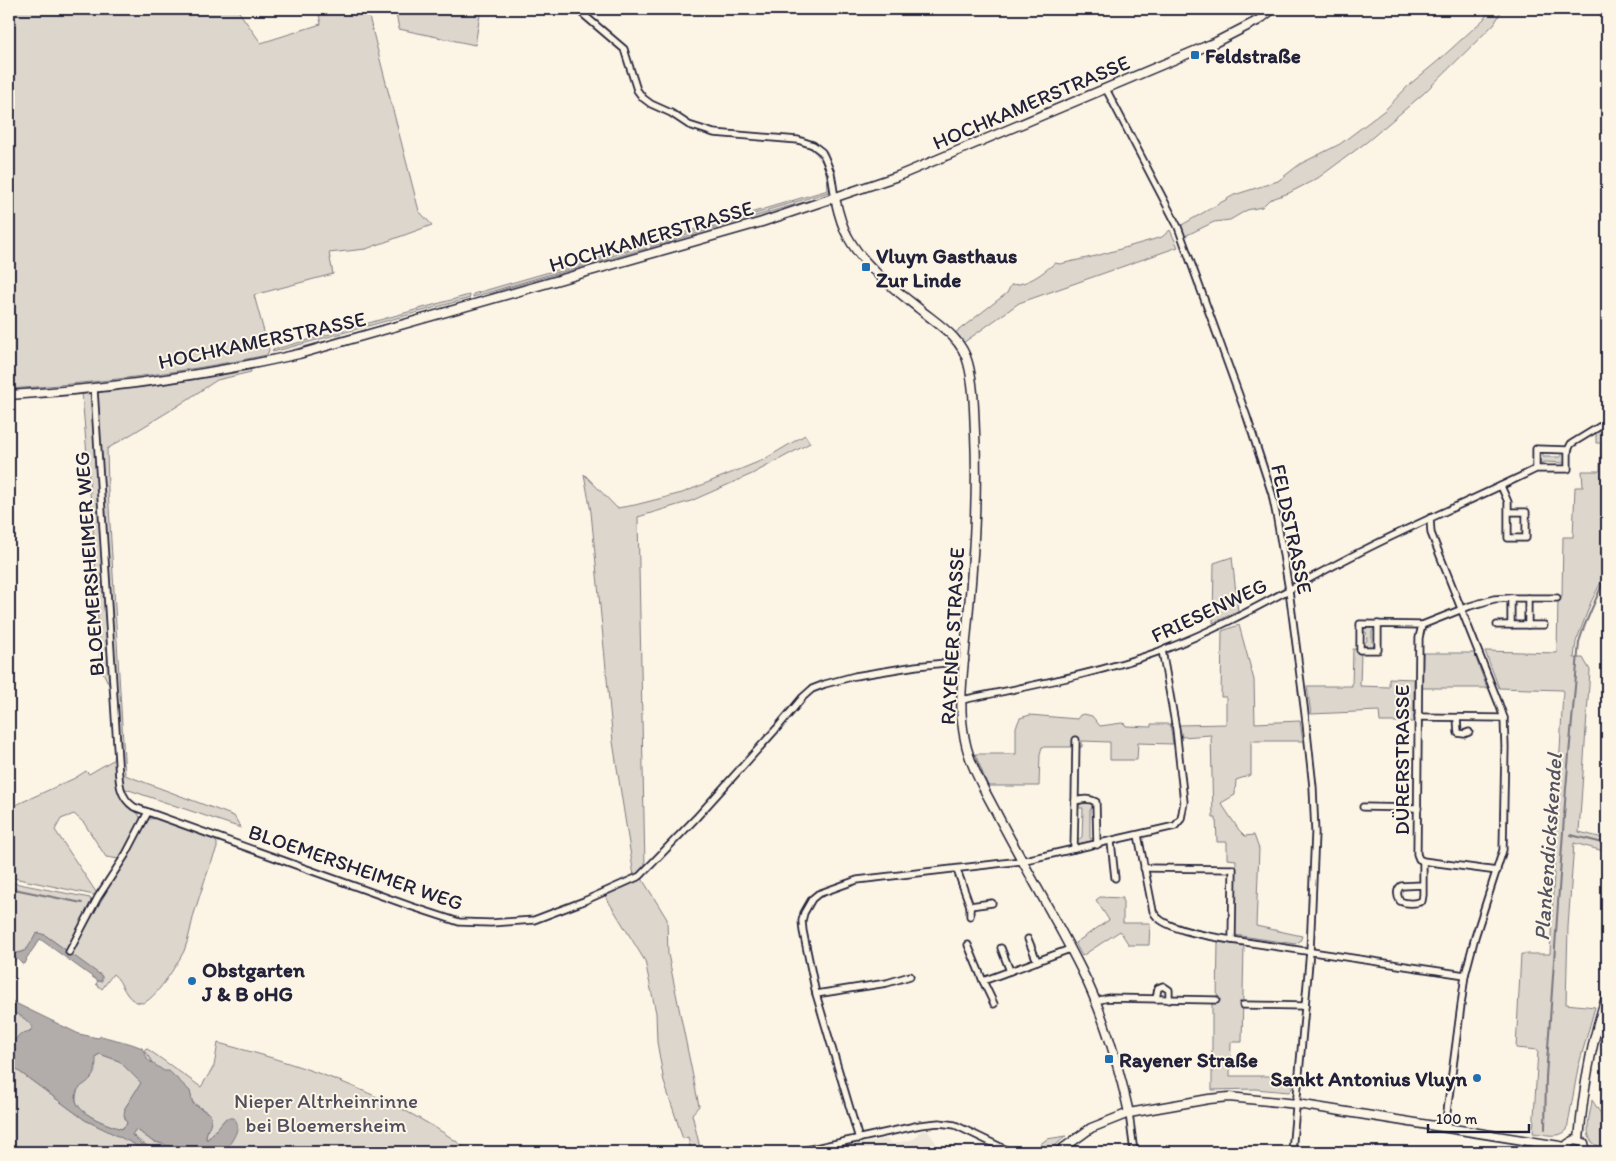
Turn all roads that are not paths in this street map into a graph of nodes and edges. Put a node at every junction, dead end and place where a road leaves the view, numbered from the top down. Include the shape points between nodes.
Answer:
1 (577, 9) edge
2 (1273, 9) edge
3 (1106, 89) junction
4 (835, 198) junction
5 (94, 389) junction
6 (9, 395) edge
7 (1607, 422) edge
8 (1568, 450) junction
9 (1536, 469) junction
10 (1502, 486) junction
11 (1508, 512) junction
12 (1430, 518) junction
13 (1289, 590) junction
14 (1511, 598) junction
15 (1528, 598) junction
16 (1558, 598) dead end
17 (1462, 610) junction
18 (1378, 624) junction
19 (1422, 625) junction
20 (1497, 625) dead end
21 (1511, 625) junction
22 (1528, 625) junction
23 (1544, 625) dead end
24 (1162, 650) junction
25 (965, 661) junction
26 (962, 700) junction
27 (1418, 717) junction
28 (1457, 718) junction
29 (1504, 718) junction
30 (1469, 732) dead end
31 (1076, 740) dead end
32 (1075, 801) junction
33 (1363, 807) dead end
34 (1418, 808) junction
35 (148, 812) junction
36 (1138, 835) junction
37 (1111, 842) junction
38 (1097, 845) junction
39 (1074, 849) junction
40 (1423, 860) junction
41 (1022, 861) junction
42 (1144, 868) junction
43 (957, 870) junction
44 (1497, 871) junction
45 (1114, 878) dead end
46 (1423, 885) junction
47 (992, 904) dead end
48 (970, 906) junction
49 (970, 916) dead end
50 (1028, 939) dead end
51 (1232, 940) junction
52 (968, 945) dead end
53 (1001, 948) dead end
54 (1070, 949) junction
55 (1310, 951) junction
56 (68, 952) dead end
57 (1037, 961) junction
58 (1010, 971) junction
59 (1465, 975) junction
60 (910, 976) dead end
61 (983, 981) junction
62 (816, 994) junction
63 (1607, 995) edge
64 (1156, 999) junction
65 (1169, 1000) junction
66 (1216, 1000) dead end
67 (1096, 1002) junction
68 (994, 1004) dead end
69 (1244, 1005) dead end
70 (1305, 1006) junction
71 (1297, 1104) junction
72 (1129, 1113) junction
73 (1445, 1127) junction
74 (859, 1139) junction
75 (1579, 1140) junction
76 (1566, 1150) edge
77 (797, 1152) edge
78 (1011, 1152) edge
79 (1058, 1152) edge
80 (1134, 1152) edge
81 (1292, 1152) edge
82 (1588, 1152) edge

1 - 4 street via 624,49 642,98 701,130 798,140 813,145 825,158
2 - 3 street, HOCHKAMERSTRASSE via 1232,35
3 - 4 street, HOCHKAMERSTRASSE via 898,176
3 - 13 street, FELDSTRASSE via 1178,227 1198,280 1272,494
4 - 5 street, HOCHKAMERSTRASSE via 321,349 205,374
4 - 25 street, RAYENER STRASSE via 847,236 863,259 954,336 968,362 974,404 977,479
5 - 6 street, HOCHKAMERSTRASSE
5 - 35 street, BLOEMERSHEIMER WEG via 121,792 127,802
7 - 8 street via 1571,444
8 - 9 street, FRIESENWEG via 1568,469
8 - 9 street via 1536,449
9 - 10 street, FRIESENWEG
10 - 11 street
10 - 12 street, FRIESENWEG
11 - 11 street via 1526,512 1526,538 1508,538
12 - 13 street, FRIESENWEG
12 - 17 street via 1431,533
13 - 24 street, FRIESENWEG via 1221,625
13 - 55 street, FELDSTRASSE via 1316,833
14 - 15 street
14 - 17 street via 1494,599
14 - 21 street
15 - 16 street
15 - 22 street
17 - 19 street
17 - 29 street
18 - 18 street via 1360,624 1360,650 1378,650
18 - 19 street
19 - 27 street, DÜRERSTRASSE via 1418,638
20 - 21 street
21 - 22 street
22 - 23 street
24 - 26 street, FRIESENWEG via 1122,664
24 - 36 street via 1176,730 1184,808 1182,819 1174,826
25 - 26 street, RAYENER STRASSE
25 - 35 street, BLOEMERSHEIMER WEG via 855,676 812,689 640,876 534,920 491,924 459,922
26 - 41 street, RAYENER STRASSE via 963,732 969,754
27 - 28 street
27 - 34 street, DÜRERSTRASSE
28 - 29 street
28 - 30 street via 1458,734
29 - 44 street via 1503,850
31 - 32 street
32 - 38 street via 1091,799 1096,802
32 - 39 street
33 - 34 street
34 - 40 street, DÜRERSTRASSE via 1417,850 1419,859
35 - 56 street
36 - 37 street
36 - 42 street
37 - 38 street
37 - 45 street
38 - 39 street
39 - 41 street
40 - 44 street, DÜRERSTRASSE
40 - 46 street
41 - 43 street
41 - 54 street, RAYENER STRASSE
42 - 51 street via 1155,915 1172,926
42 - 51 street via 1233,868
43 - 48 street
43 - 62 street via 857,880 818,894 802,921
44 - 59 street
46 - 46 street via 1422,901 1400,901 1398,888
47 - 48 street
48 - 49 street
50 - 57 street
51 - 55 street
52 - 61 street
53 - 58 street
54 - 57 street
54 - 67 street, RAYENER STRASSE
55 - 59 street
55 - 70 street, FELDSTRASSE
57 - 58 street
58 - 61 street
59 - 73 street
60 - 62 street via 887,983
61 - 68 street
62 - 74 street
63 - 75 street via 1588,1073
64 - 65 street
64 - 65 street via 1158,988 1163,986 1169,990
64 - 67 street via 1108,998
65 - 66 street
67 - 72 street, RAYENER STRASSE
69 - 70 street
70 - 71 street, FELDSTRASSE
71 - 72 street via 1216,1098
71 - 73 street
71 - 81 street, FELDSTRASSE
72 - 79 street via 1091,1128
72 - 80 street, RAYENER STRASSE
73 - 76 street
74 - 77 street
74 - 78 street via 939,1123 955,1125
75 - 76 street via 1570,1142
75 - 82 street

